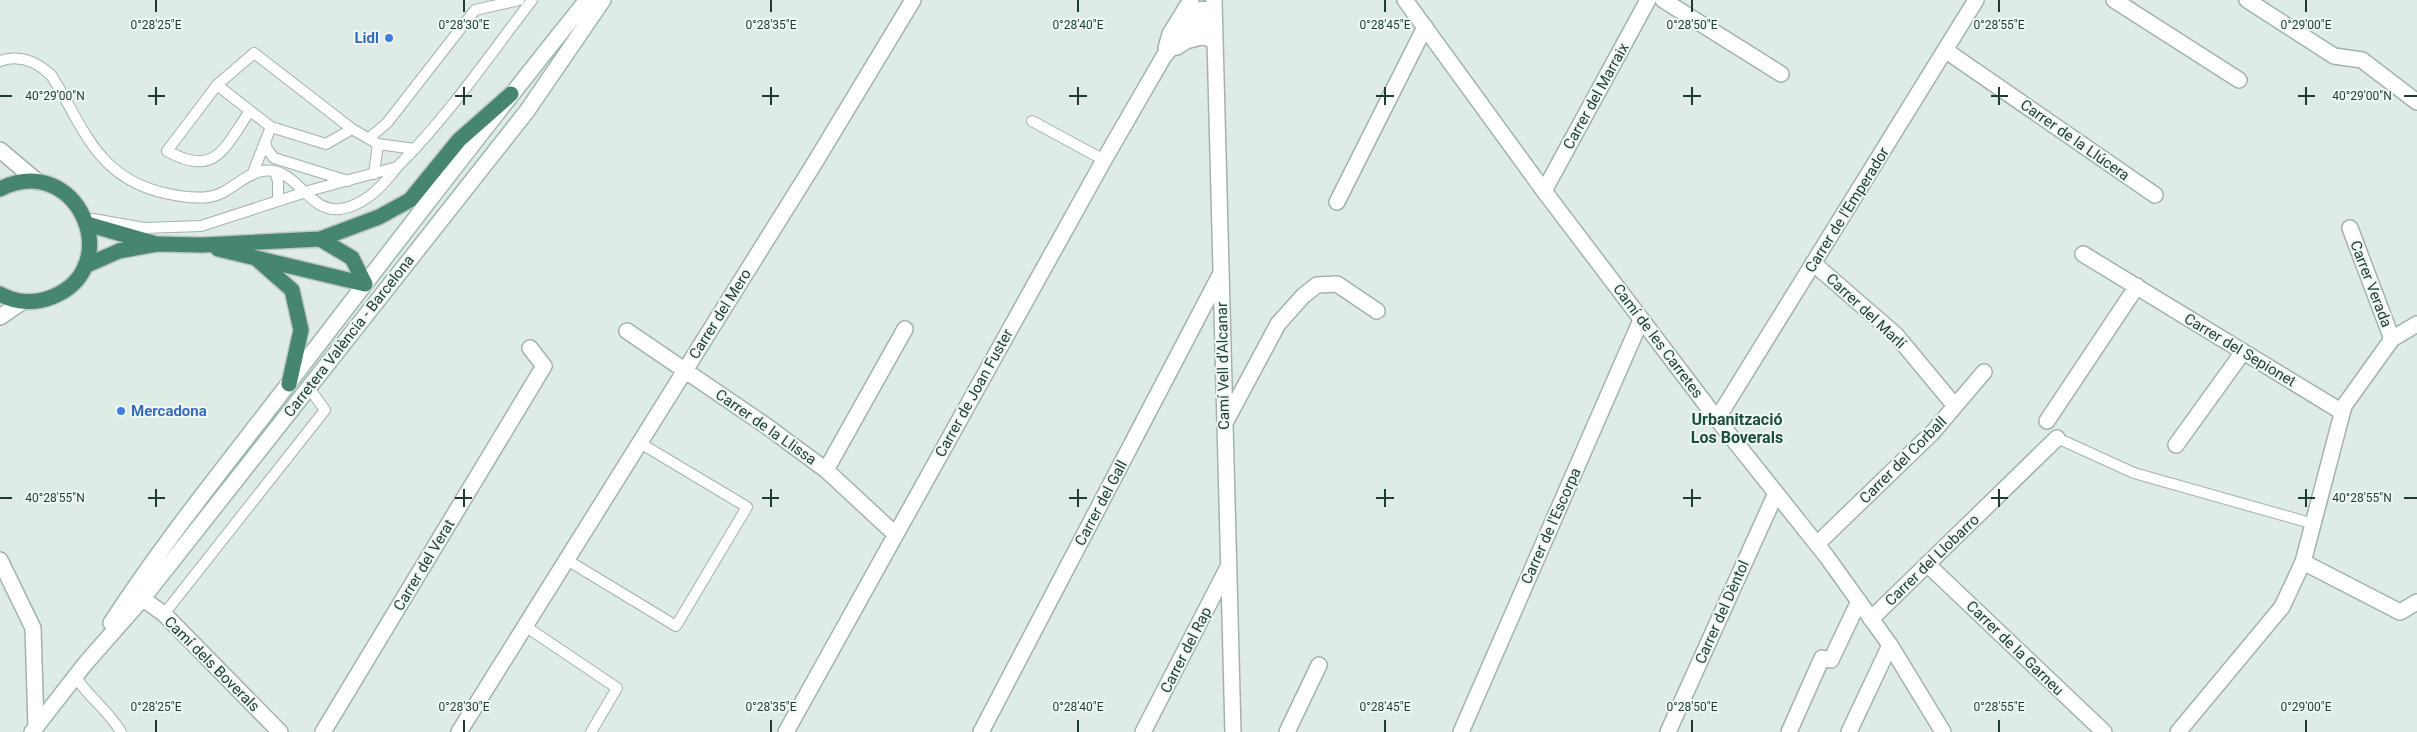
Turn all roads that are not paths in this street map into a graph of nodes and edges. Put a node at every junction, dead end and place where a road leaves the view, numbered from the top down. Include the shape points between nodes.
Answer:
1 (520, 0) edge
2 (532, 0) edge
3 (588, 0) edge
4 (603, 0) edge
5 (913, 0) edge
6 (1191, 0) edge
7 (1405, 0) edge
8 (1648, 0) edge
9 (1663, 0) edge
10 (1976, 0) edge
11 (2114, 0) edge
12 (2247, 0) edge
13 (1214, 8) edge
14 (1178, 21) junction
15 (1425, 27) junction
16 (1215, 42) junction
17 (1945, 50) junction
18 (1164, 56) junction
19 (0, 61) edge
20 (1781, 74) dead end
21 (2238, 80) dead end
22 (217, 85) junction
23 (511, 94) junction
24 (2417, 102) edge
25 (250, 111) junction
26 (526, 111) junction
27 (1032, 121) dead end
28 (271, 128) junction
29 (352, 129) junction
30 (265, 141) junction
31 (374, 141) junction
32 (415, 149) junction
33 (0, 150) edge
34 (1104, 160) junction
35 (398, 166) junction
36 (275, 172) junction
37 (374, 174) junction
38 (252, 175) junction
39 (349, 181) junction
40 (38, 182) junction
41 (0, 189) edge
42 (1544, 191) junction
43 (305, 192) junction
44 (2155, 195) dead end
45 (278, 201) junction
46 (1337, 202) dead end
47 (86, 221) junction
48 (2350, 228) dead end
49 (320, 239) junction
50 (157, 244) junction
51 (202, 245) junction
52 (2084, 254) dead end
53 (255, 258) junction
54 (1814, 263) junction
55 (85, 266) junction
56 (1221, 273) junction
57 (365, 284) junction
58 (2137, 286) junction
59 (0, 294) edge
60 (22, 302) junction
61 (1377, 311) dead end
62 (0, 317) edge
63 (1641, 320) junction
64 (2417, 324) edge
65 (905, 329) dead end
66 (627, 331) dead end
67 (2392, 339) junction
68 (530, 348) dead end
69 (2243, 352) junction
70 (685, 370) junction
71 (1984, 372) dead end
72 (289, 384) junction
73 (309, 388) junction
74 (1955, 406) junction
75 (2342, 412) junction
76 (1717, 419) junction
77 (2047, 421) dead end
78 (1225, 425) junction
79 (2056, 438) joint
80 (640, 443) junction
81 (2176, 445) dead end
82 (251, 461) junction
83 (826, 470) junction
84 (1776, 493) junction
85 (2314, 524) junction
86 (896, 534) junction
87 (1817, 544) junction
88 (0, 560) edge
89 (567, 560) junction
90 (2303, 562) junction
91 (1927, 564) junction
92 (1228, 567) junction
93 (137, 595) junction
94 (1859, 601) junction
95 (2417, 602) edge
96 (164, 614) junction
97 (1871, 619) junction
98 (525, 626) junction
99 (1890, 645) junction
100 (1318, 665) dead end
101 (80, 670) junction
102 (792, 729) edge
103 (34, 730) edge
104 (121, 732) edge
105 (280, 732) edge
106 (323, 732) edge
107 (459, 732) edge
108 (591, 732) edge
109 (981, 732) edge
110 (1143, 732) edge
111 (1233, 732) edge
112 (1287, 732) edge
113 (1461, 732) edge
114 (1668, 732) edge
115 (1789, 732) edge
116 (1849, 732) edge
117 (1944, 732) edge
118 (2104, 732) edge
119 (2178, 732) edge

1 - 31 lane via 475,10
2 - 32 lane
3 - 23 street, Carretera València - Barcelona
4 - 26 street, Carretera València - Barcelona
5 - 70 street, Carrer del Mero
6 - 14 street, Carrer de Joan Fuster
7 - 15 street, Camí de les Carretes
8 - 42 street, Carrer del Marraix
9 - 20 street
10 - 17 street, Carrer de l'Emperador
11 - 21 street
12 - 24 street via 2334,56 2362,60
13 - 14 street via 1198,10
13 - 16 street, Camí Vell d'Alcanar
13 - 18 street, Carrer de Joan Fuster via 1185,32
14 - 18 street, Carrer de Joan Fuster via 1170,34
15 - 42 street, Camí de les Carretes
15 - 46 street
16 - 18 street, Carrer de Joan Fuster via 1204,36 1186,41
16 - 56 street, Camí Vell d'Alcanar
17 - 44 street, Carrer de la Llúcera
17 - 54 street, Carrer de l'Emperador
18 - 34 street, Carrer de Joan Fuster
19 - 38 lane via 16,58 41,66 51,75 95,151 120,174 135,182 173,195 209,197 223,194
22 - 25 lane
22 - 25 lane via 166,151 184,161 202,162 218,156
22 - 29 lane via 254,53
23 - 49 highway via 459,140 410,200 379,217
23 - 57 street, Carretera València - Barcelona
25 - 28 lane
26 - 57 street via 387,273
26 - 73 street, Carretera València - Barcelona
27 - 34 lane
28 - 29 lane via 326,144
28 - 30 lane
29 - 31 lane
30 - 38 lane
30 - 39 lane via 274,158
31 - 32 lane
31 - 37 lane
32 - 35 lane
33 - 40 street
34 - 86 street, Carrer de Joan Fuster
35 - 37 lane
35 - 43 lane via 371,196 349,207 324,207
36 - 38 lane via 261,171
36 - 43 lane via 296,182
36 - 45 lane
37 - 39 lane
39 - 43 lane
40 - 41 highway via 19,182
40 - 47 highway via 68,195
42 - 63 street, Camí de les Carretes
43 - 45 lane
45 - 47 lane via 201,226 144,228
47 - 50 highway
47 - 55 highway via 90,247
48 - 67 street, Carrer Verada
49 - 51 highway
49 - 57 highway via 352,258
50 - 51 highway
50 - 55 highway via 119,251
51 - 53 highway
52 - 58 street, Carrer del Sepionet
53 - 57 highway
53 - 72 highway via 292,290 301,330
54 - 74 street, Carrer del Marlí via 1896,335
54 - 76 street, Carrer de l'Emperador
55 - 60 highway via 76,280 60,294 40,301
56 - 78 street, Camí Vell d'Alcanar
56 - 109 street, Carrer del Gall
57 - 72 street, Carretera València - Barcelona
57 - 82 street via 364,304 303,382
58 - 69 street, Carrer del Sepionet
58 - 77 street
59 - 60 highway
60 - 62 street
61 - 78 street via 1337,284 1317,285 1278,324
63 - 76 street, Camí de les Carretes
63 - 113 street, Carrer de l'Escorpa
64 - 67 street
65 - 83 street
66 - 70 street, Carrer de la Llissa
67 - 75 street
68 - 106 street, Carrer del Verat via 544,366
69 - 75 street, Carrer del Sepionet
69 - 81 street
70 - 80 street, Carrer del Mero
70 - 83 street, Carrer de la Llissa
71 - 74 street, Carrer del Corball
72 - 93 street, Carretera València - Barcelona
73 - 82 street, Carretera València - Barcelona
73 - 96 lane via 325,410
74 - 87 street, Carrer del Corball via 1933,432
75 - 85 street
76 - 84 street, Camí de les Carretes
78 - 92 street, Camí Vell d'Alcanar
79 - 85 lane via 2134,473
79 - 91 street, Carrer del Llobarro
80 - 89 street, Carrer del Mero
80 - 89 lane via 747,508 676,626
82 - 93 street, Carretera València - Barcelona
83 - 86 street, Carrer de la Llissa
84 - 87 street, Camí de les Carretes
84 - 114 street, Carrer del Dèntol
85 - 90 street
86 - 102 street, Carrer de Joan Fuster
87 - 94 street, Camí de les Carretes
88 - 103 street via 33,628
89 - 98 street, Carrer del Mero
90 - 95 street via 2400,612
90 - 119 street via 2282,606
91 - 97 street, Carrer del Llobarro
91 - 118 street, Carrer de la Garneu
92 - 110 street, Carrer del Rap
92 - 111 street, Camí Vell d'Alcanar
93 - 96 street, Camí dels Boverals
93 - 101 street, Carretera València - Barcelona
94 - 97 street, Camí de les Carretes
94 - 115 street via 1831,660 1822,658
96 - 105 street, Camí dels Boverals
97 - 99 street, Camí de les Carretes
98 - 107 street, Carrer del Mero
98 - 108 lane via 617,688
99 - 116 street
99 - 117 street, Camí de les Carretes
100 - 112 street
101 - 103 street, Carretera València - Barcelona
101 - 104 lane via 84,691

